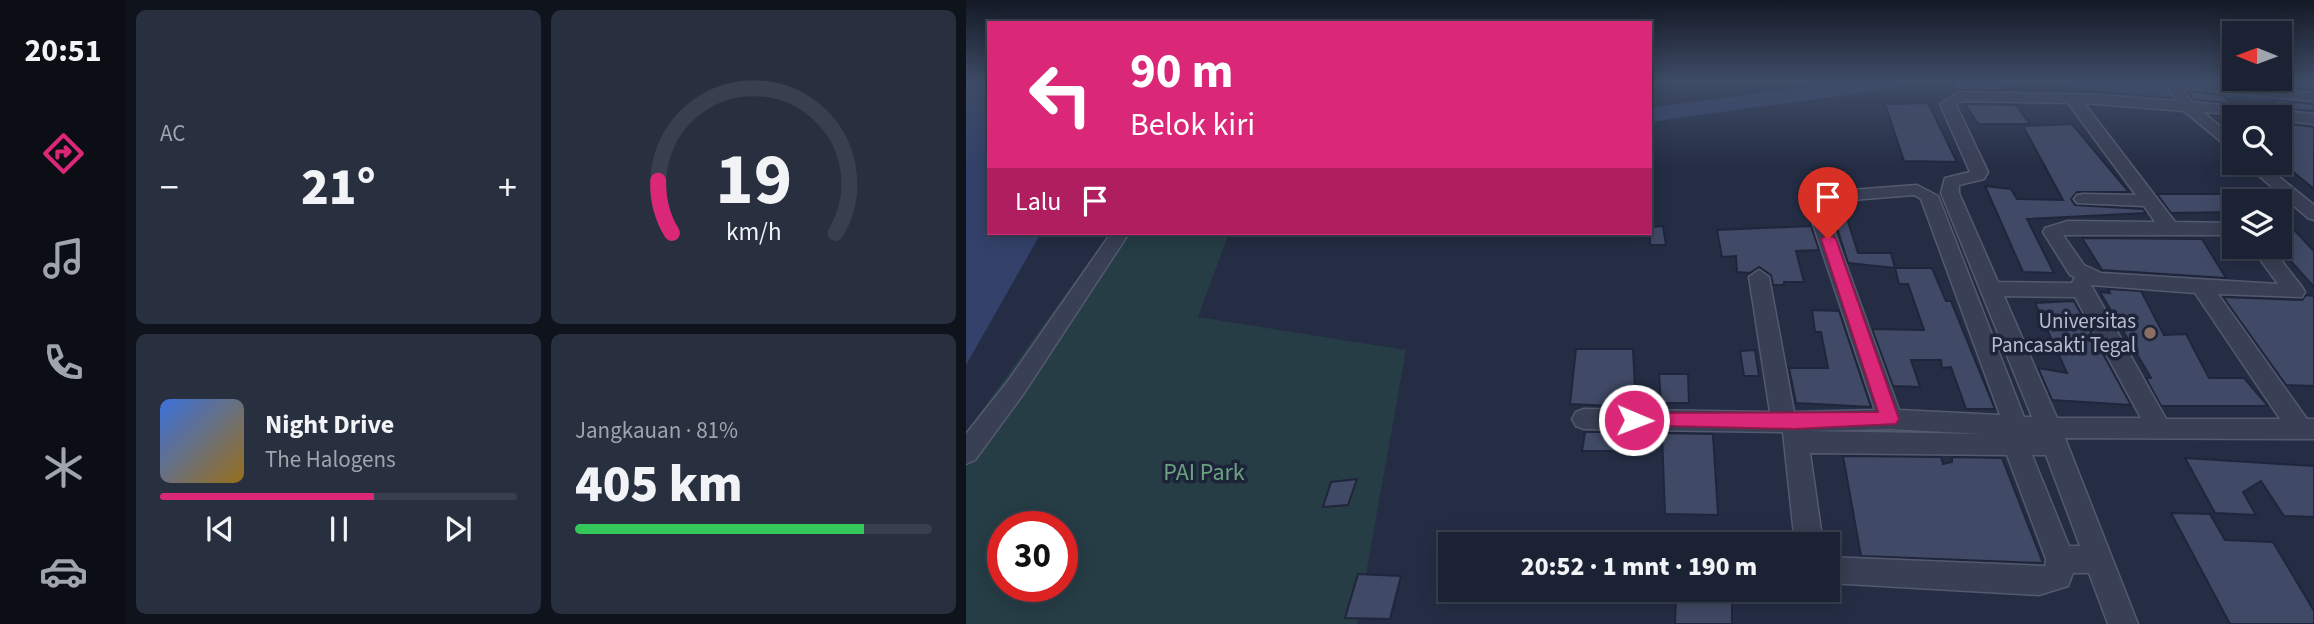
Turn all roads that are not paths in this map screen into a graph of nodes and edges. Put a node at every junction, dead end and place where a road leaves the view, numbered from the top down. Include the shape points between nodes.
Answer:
1 (1951, 110) edge
2 (2081, 110) edge
3 (2193, 110) edge
4 (2255, 110) edge
5 (2314, 119) edge
6 (2222, 136) edge
7 (2267, 175) edge
8 (2082, 199) dead end
9 (2148, 201) junction
10 (2314, 214) edge
11 (2170, 229) junction
12 (2222, 229) edge
13 (1119, 235) edge
14 (2272, 259) edge
15 (1759, 277) dead end
16 (2083, 282) junction
17 (2202, 287) junction
18 (1990, 289) junction
19 (2305, 293) edge
20 (1584, 419) dead end
21 (1890, 419) junction
22 (2159, 428) junction
23 (1791, 429) junction
24 (2307, 429) edge
25 (2016, 436) junction
26 (2052, 437) junction
27 (966, 453) edge
28 (1807, 532) edge
29 (2060, 559) junction
30 (2098, 560) junction
31 (1840, 571) edge
32 (2123, 624) edge

1 - 18 street via 1979,172 1951,182 1950,193
2 - 9 street
3 - 6 street
4 - 5 street
7 - 10 street
8 - 9 street
9 - 11 street
11 - 12 street
11 - 16 street via 2056,228 2052,232
13 - 27 street
14 - 19 street
15 - 23 street
16 - 17 street
16 - 18 street via 2063,291
16 - 22 street
17 - 19 street
17 - 24 street
18 - 26 street
20 - 23 street
21 - 23 street
21 - 25 street
21 - 25 street via 1818,212 1818,199 1824,197 1917,190 1928,196
22 - 24 street
22 - 26 street
23 - 25 street
23 - 28 street
25 - 26 street
25 - 29 street
26 - 30 street
29 - 30 street
29 - 31 street via 2057,576 2039,581
30 - 32 street

